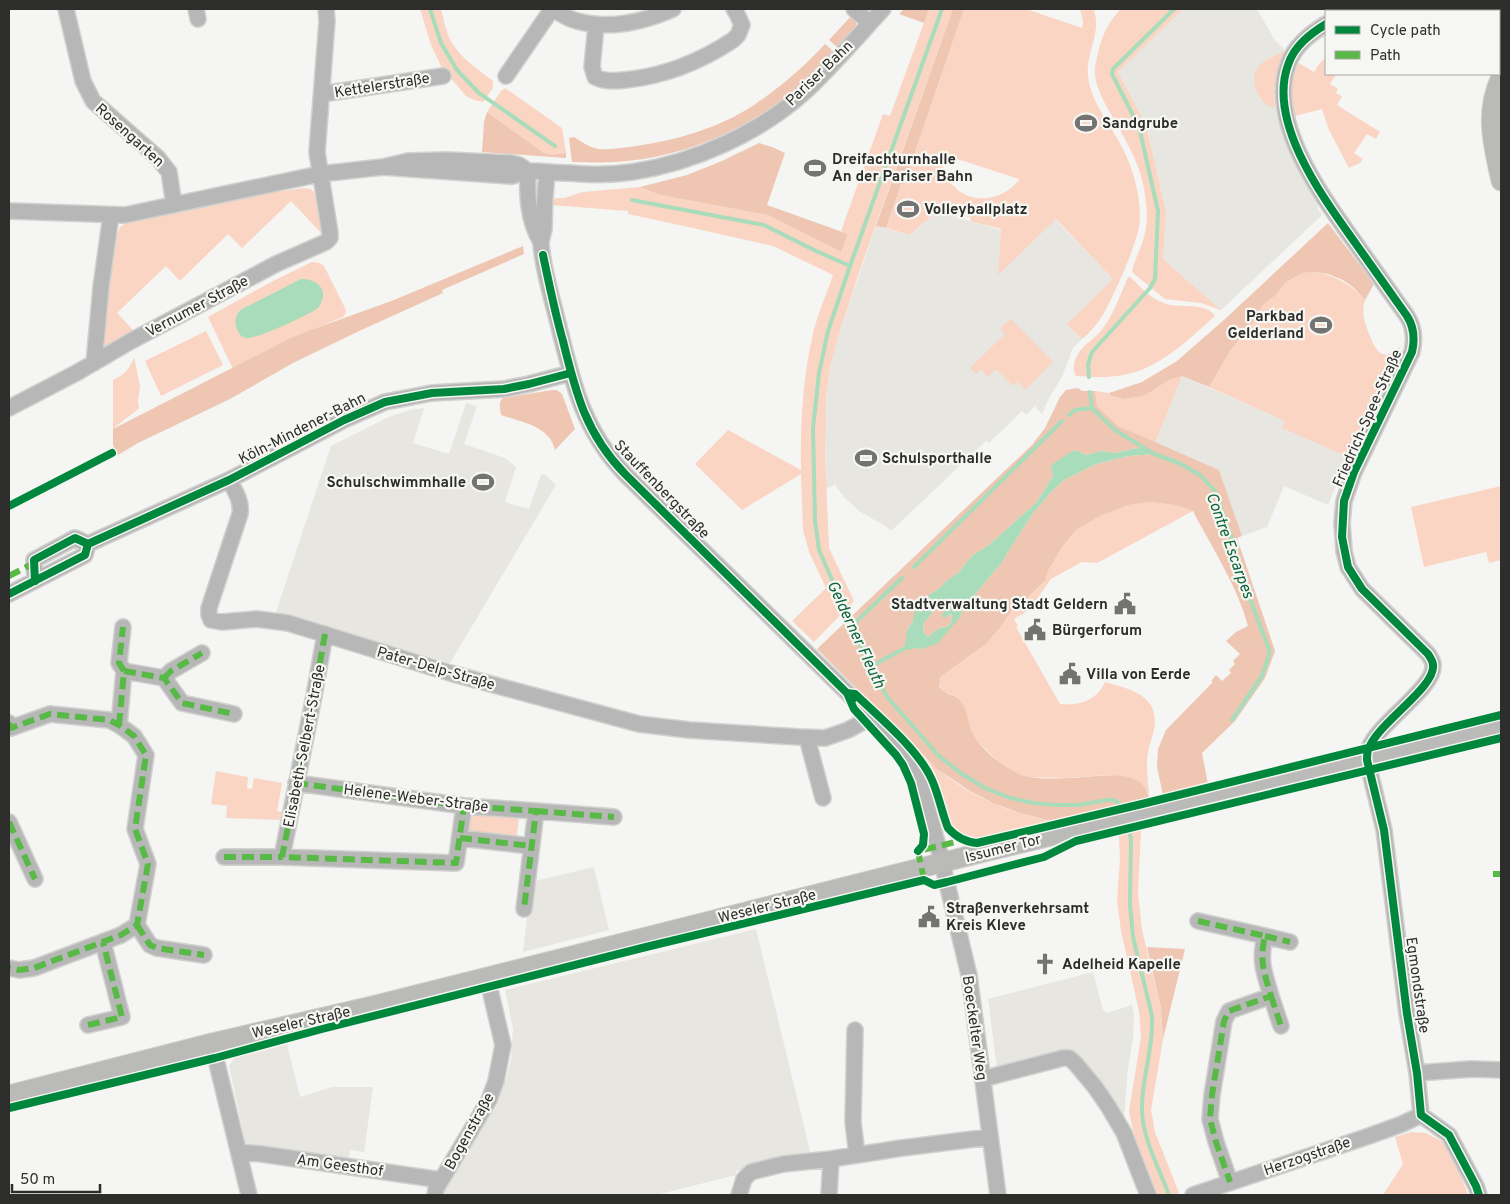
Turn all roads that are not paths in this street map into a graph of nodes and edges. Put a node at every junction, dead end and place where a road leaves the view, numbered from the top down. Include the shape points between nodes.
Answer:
1 (66, 9) edge
2 (326, 9) edge
3 (552, 9) edge
4 (673, 9) edge
5 (734, 9) edge
6 (854, 9) edge
7 (883, 9) edge
8 (870, 23) junction
9 (596, 25) junction
10 (1325, 25) edge
11 (443, 76) dead end
12 (506, 76) dead end
13 (1501, 77) edge
14 (322, 94) junction
15 (528, 171) junction
16 (547, 172) junction
17 (1500, 173) edge
18 (320, 174) junction
19 (174, 205) junction
20 (9, 212) edge
21 (111, 215) junction
22 (541, 242) junction
23 (94, 363) junction
24 (570, 373) junction
25 (9, 408) edge
26 (229, 480) junction
27 (9, 594) edge
28 (123, 627) dead end
29 (325, 634) junction
30 (202, 654) dead end
31 (124, 671) junction
32 (164, 678) junction
33 (234, 714) dead end
34 (872, 717) junction
35 (119, 725) junction
36 (10, 727) edge
37 (1501, 727) edge
38 (808, 738) junction
39 (1367, 760) junction
40 (296, 783) junction
41 (823, 798) dead end
42 (464, 806) junction
43 (536, 811) junction
44 (614, 817) dead end
45 (9, 822) edge
46 (460, 838) junction
47 (531, 846) junction
48 (224, 857) dead end
49 (282, 857) junction
50 (943, 863) junction
51 (35, 879) dead end
52 (524, 908) dead end
53 (1198, 921) dead end
54 (137, 925) junction
55 (1265, 936) junction
56 (103, 942) junction
57 (1290, 942) dead end
58 (204, 955) dead end
59 (9, 968) edge
60 (487, 976) junction
61 (1271, 996) junction
62 (88, 1025) dead end
63 (1282, 1026) dead end
64 (855, 1030) dead end
65 (212, 1043) junction
66 (1501, 1070) edge
67 (1417, 1072) junction
68 (982, 1079) junction
69 (9, 1094) edge
70 (1420, 1114) junction
71 (990, 1138) junction
72 (239, 1152) junction
73 (857, 1155) junction
74 (831, 1159) junction
75 (442, 1180) junction
76 (1230, 1182) junction
77 (249, 1195) edge
78 (435, 1195) edge
79 (739, 1195) edge
80 (829, 1195) edge
81 (998, 1195) edge
82 (1148, 1195) edge
83 (1193, 1195) edge
84 (1479, 1195) edge

1 - 19 street, Rosengarten via 83,81 93,101 158,158 169,172
2 - 14 street, Kettelerstraße
3 - 9 street via 576,21
3 - 12 street
4 - 9 street via 627,23
5 - 9 street via 742,25 733,40 695,62 636,79 607,81 595,77 592,67
6 - 8 street
7 - 8 street, Pariser Bahn
8 - 16 street, Pariser Bahn via 791,103 713,149 671,164 632,172
10 - 39 street, Friedrich-Spee-Straße via 1295,50 1288,65 1283,89 1288,123 1318,188 1408,316 1414,340 1412,352 1347,492 1343,517 1344,551 1348,567 1362,589 1428,654 1433,666 1426,685 1377,735 1368,748
11 - 14 street, Kettelerstraße
13 - 17 main road via 1490,116
14 - 18 street, Kettelerstraße via 317,152
15 - 16 street
15 - 18 street via 510,163 447,160 408,161
15 - 22 street, Stauffenbergstraße via 529,206 535,233
16 - 22 street, Stauffenbergstraße
18 - 19 street
18 - 23 street, Vernumer Straße via 330,233 326,242 199,304
19 - 21 street
20 - 21 street
21 - 23 street
22 - 24 street, Stauffenbergstraße
23 - 25 street, Vernumer Straße
24 - 26 street, Köln-Mindener-Bahn via 504,389 432,393 385,402
24 - 34 street, Stauffenbergstraße via 586,418 616,465
26 - 27 street, Köln-Mindener-Bahn via 88,544 75,538 34,560 35,581
26 - 29 street, Pater-Delp-Straße via 239,502 240,514 209,608 211,620 268,620
28 - 31 street via 119,663
29 - 38 street, Pater-Delp-Straße via 450,673 629,722 689,730
29 - 40 street, Elisabeth-Selbert-Straße
30 - 32 street
31 - 32 street
31 - 35 street
32 - 33 street via 182,703
34 - 38 street, Pater-Delp-Straße via 836,735
34 - 50 street, Stauffenbergstraße via 902,750 918,774
35 - 36 street via 109,720 50,714
35 - 54 street via 134,736 146,756 135,829 148,864
37 - 39 main road, Issumer Tor
38 - 41 street
39 - 50 main road, Issumer Tor
39 - 67 street, Egmondstraße via 1384,836
40 - 42 street, Helene-Weber-Straße
40 - 49 street, Elisabeth-Selbert-Straße
42 - 43 street, Helene-Weber-Straße
42 - 46 street
43 - 44 street, Helene-Weber-Straße
43 - 47 street
45 - 51 street
46 - 47 street
46 - 49 street via 456,863
47 - 52 street
48 - 49 street
50 - 60 main road, Weseler Straße
50 - 68 street, Boeckelter Weg via 969,975
53 - 55 street
54 - 56 street
54 - 58 street via 150,944 157,948
55 - 57 street
55 - 61 street via 1262,962
56 - 59 street via 34,968
56 - 62 street via 122,1017
60 - 65 main road, Weseler Straße
60 - 75 street, Bogenstraße via 503,1050 489,1100
61 - 63 street
61 - 76 street via 1229,1011 1224,1021 1210,1119
64 - 73 street via 853,1122
65 - 69 main road, Weseler Straße
65 - 72 street
66 - 67 street
67 - 70 street, Egmondstraße
68 - 71 street, Boeckelter Weg
68 - 82 street via 1069,1058 1095,1087 1124,1133
70 - 76 street, Herzogstraße via 1369,1136
70 - 84 street via 1449,1135
71 - 73 street
71 - 81 street, Boeckelter Weg
72 - 75 street, Am Geesthof
72 - 77 street
73 - 74 street
74 - 79 street via 783,1164 752,1172 744,1178
74 - 80 street
75 - 78 street, Bogenstraße
76 - 83 street, Herzogstraße

